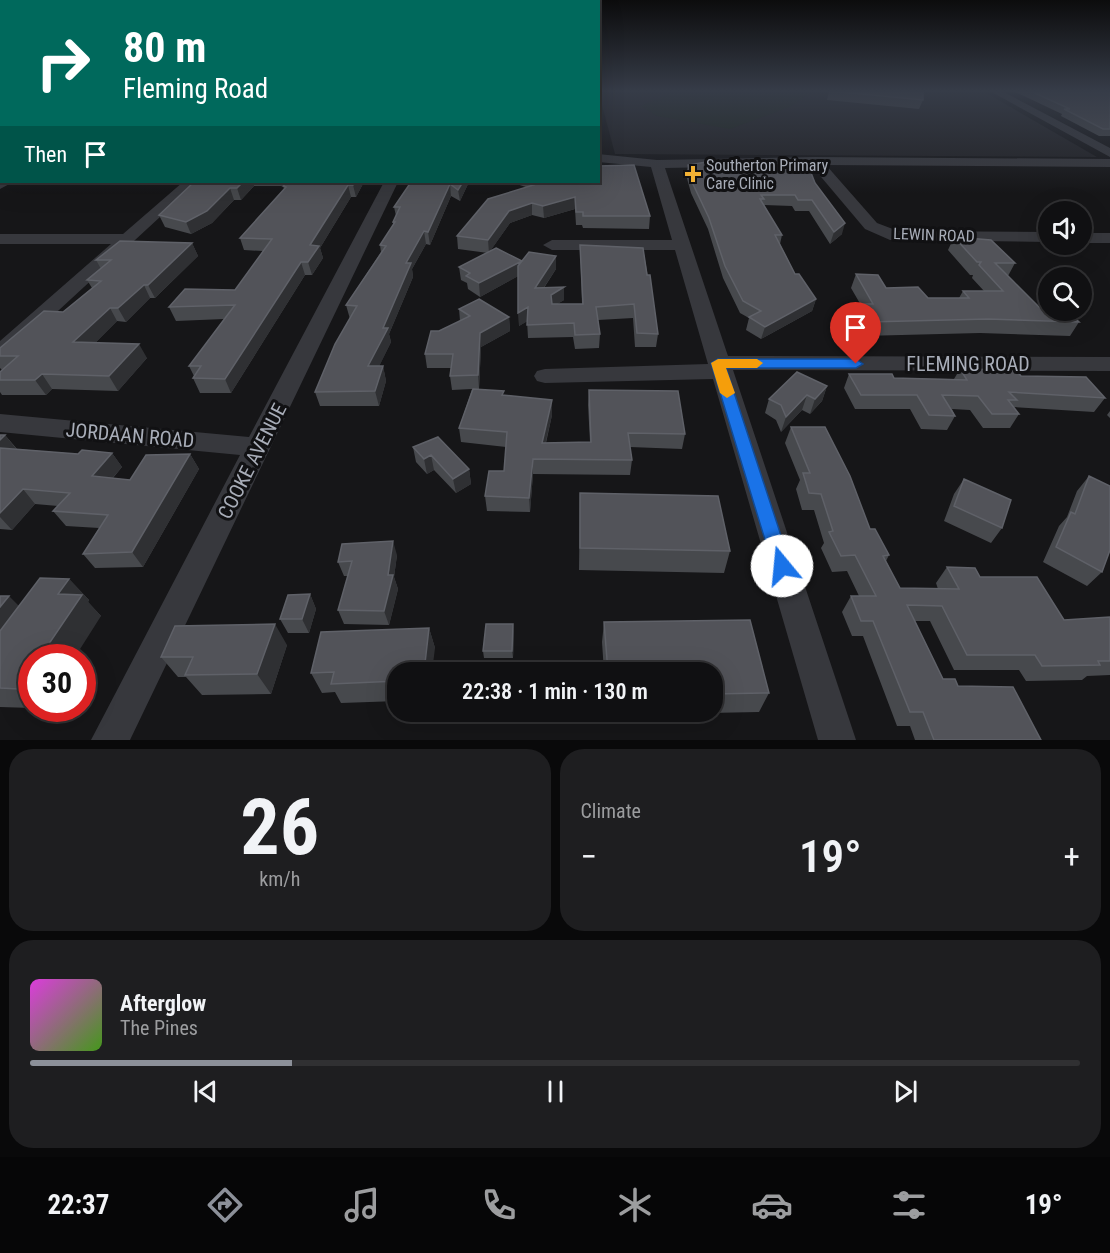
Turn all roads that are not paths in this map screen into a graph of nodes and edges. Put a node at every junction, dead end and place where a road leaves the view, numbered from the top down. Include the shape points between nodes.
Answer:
1 (1057, 125) edge
2 (1110, 153) edge
3 (600, 158) edge
4 (815, 161) junction
5 (1110, 163) edge
6 (657, 164) junction
7 (190, 183) edge
8 (391, 183) edge
9 (1038, 237) edge
10 (1092, 238) edge
11 (1110, 238) edge
12 (0, 239) edge
13 (129, 239) junction
14 (552, 245) dead end
15 (682, 245) junction
16 (0, 352) edge
17 (1110, 364) edge
18 (719, 367) junction
19 (545, 376) dead end
20 (0, 423) edge
21 (259, 447) junction
22 (110, 740) edge
23 (837, 740) edge

1 - 2 street
3 - 6 street
4 - 5 street
4 - 6 street
4 - 9 street, LEWIN ROAD via 871,226 880,231 896,236
6 - 15 street
7 - 13 street
8 - 21 street, COOKE AVENUE
10 - 11 street
12 - 13 street
13 - 16 street
14 - 15 street
15 - 18 street
17 - 18 street, FLEMING ROAD
18 - 19 street, FLEMING ROAD
18 - 23 street
20 - 21 street, JORDAAN ROAD
21 - 22 street, COOKE AVENUE

